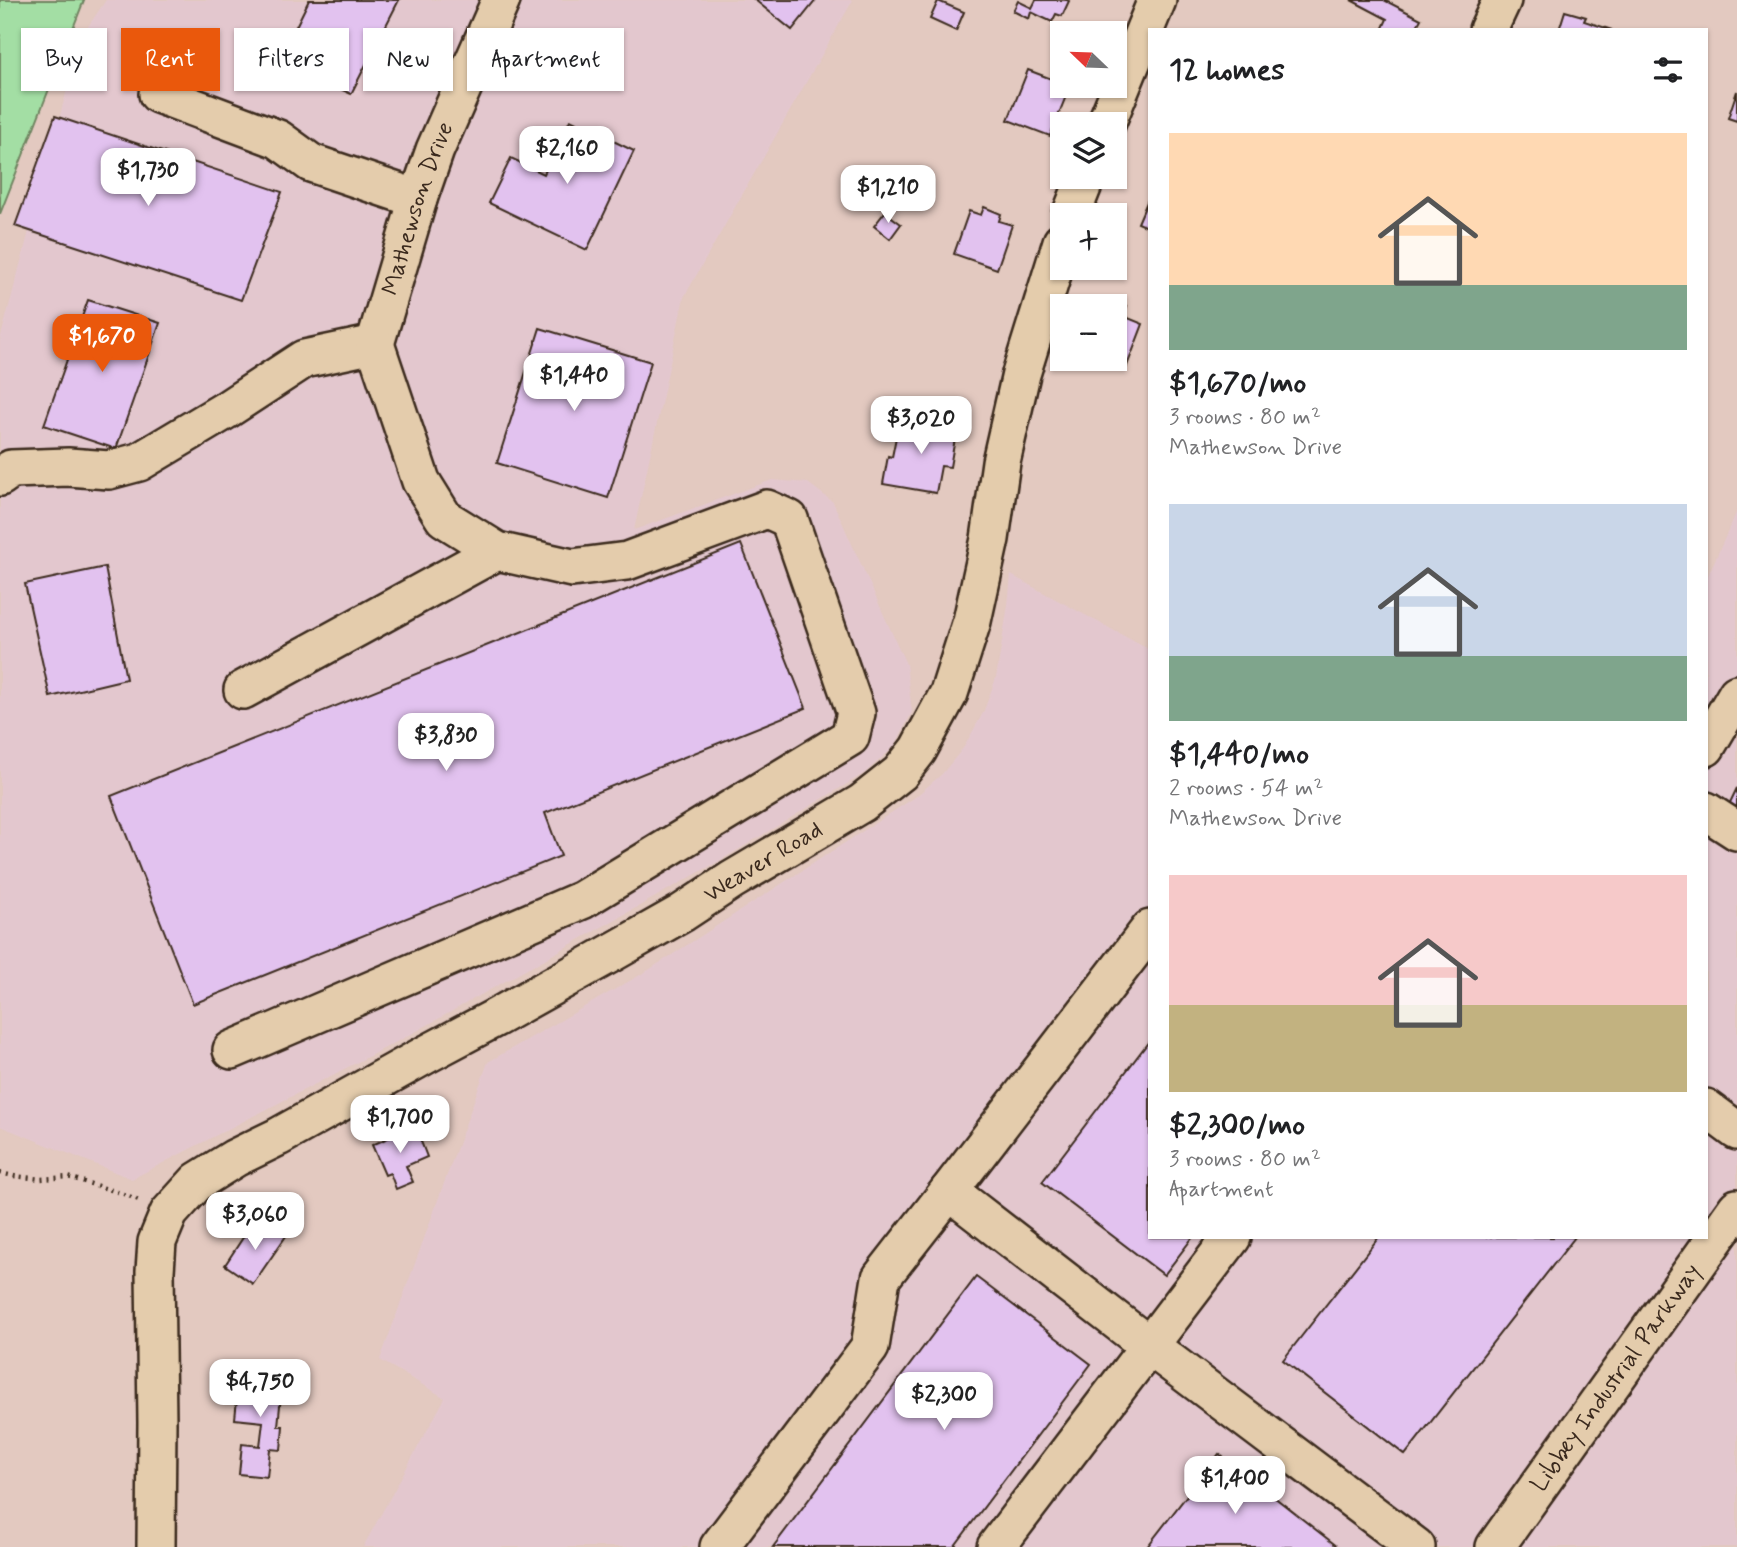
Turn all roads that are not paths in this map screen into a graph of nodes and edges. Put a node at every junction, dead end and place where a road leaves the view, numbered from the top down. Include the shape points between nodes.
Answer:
1 (502, 0) edge
2 (1157, 0) edge
3 (1502, 0) edge
4 (1489, 28) edge
5 (158, 94) dead end
6 (1111, 112) edge
7 (418, 199) junction
8 (1050, 280) edge
9 (374, 344) junction
10 (0, 477) edge
11 (497, 551) junction
12 (243, 690) dead end
13 (1737, 694) edge
14 (1708, 744) edge
15 (1708, 812) edge
16 (1737, 831) edge
17 (1148, 932) edge
18 (232, 1050) dead end
19 (1708, 1109) edge
20 (1737, 1131) edge
21 (949, 1191) junction
22 (1737, 1209) edge
23 (1230, 1239) edge
24 (1148, 1345) junction
25 (156, 1547) edge
26 (719, 1547) edge
27 (996, 1547) edge
28 (1416, 1547) edge
29 (1495, 1547) edge

1 - 7 street, Mathewson Drive
2 - 6 street
3 - 4 street
5 - 7 street via 278,139 312,163
7 - 9 street, Mathewson Drive
8 - 25 street, Weaver Road via 1021,374 968,633 949,693 900,774 862,803 627,945 235,1158 198,1181 163,1227 155,1271
9 - 10 street via 304,359 139,462 108,470 11,469
9 - 11 street via 421,481 444,518
11 - 12 street
11 - 18 street via 572,568 627,561 766,509 789,519 856,713 850,737 582,900
13 - 14 street
15 - 16 street
17 - 21 street
19 - 20 street
21 - 24 street
21 - 26 street via 881,1278 870,1347
22 - 29 street, Libbey Industrial Parkway
23 - 24 street
24 - 27 street
24 - 28 street

